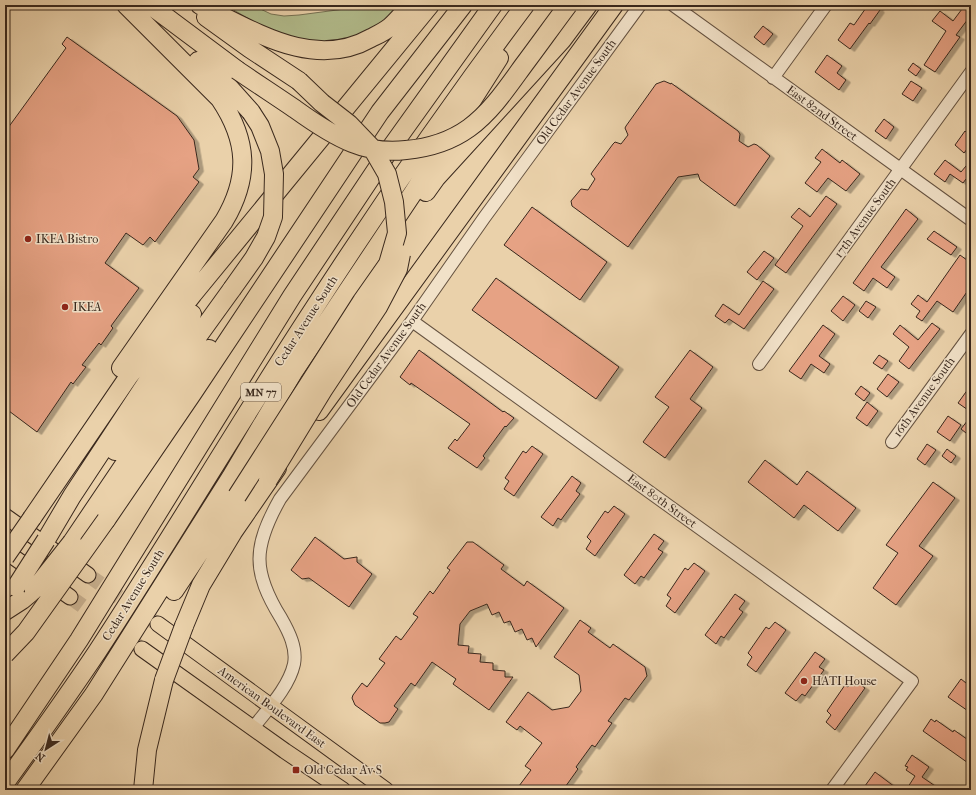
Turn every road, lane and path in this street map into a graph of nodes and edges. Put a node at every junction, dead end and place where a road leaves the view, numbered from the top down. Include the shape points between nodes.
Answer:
1 (126, 5) edge
2 (150, 5) edge
3 (190, 5) edge
4 (200, 5) edge
5 (411, 5) edge
6 (430, 5) edge
7 (463, 5) edge
8 (494, 5) edge
9 (525, 5) edge
10 (533, 5) edge
11 (568, 5) edge
12 (588, 5) edge
13 (614, 5) edge
14 (640, 5) edge
15 (673, 5) edge
16 (826, 5) edge
17 (971, 72) edge
18 (773, 78) junction
19 (299, 81) junction
20 (900, 170) junction
21 (284, 182) junction
22 (971, 220) edge
23 (305, 223) junction
24 (412, 321) junction
25 (971, 334) edge
26 (759, 364) dead end
27 (294, 371) junction
28 (892, 442) dead end
29 (268, 480) junction
30 (75, 498) junction
31 (34, 514) junction
32 (5, 516) edge
33 (5, 551) edge
34 (5, 557) edge
35 (88, 575) tunnel mouth
36 (18, 592) edge
37 (70, 597) tunnel mouth
38 (5, 606) edge
39 (5, 611) edge
40 (158, 624) tunnel mouth
41 (142, 649) tunnel mouth
42 (5, 654) edge
43 (94, 694) junction
44 (271, 705) junction
45 (253, 728) junction
46 (5, 750) edge
47 (5, 783) edge
48 (25, 790) edge
49 (143, 790) edge
50 (343, 790) edge
51 (386, 790) edge
52 (832, 790) edge

1 - 30 highway, bridge via 226,84 251,112 270,151 274,174 273,217 266,237 254,258
1 - 31 highway via 207,85 230,113 241,148 241,184 224,221 96,406
2 - 11 highway, bridge via 237,70 338,137 353,144 384,151 417,149 433,145 468,128 485,114 509,85
3 - 19 highway
4 - 5 highway via 275,41 300,49 329,51 359,45 389,28
6 - 21 highway
7 - 23 highway via 380,112
8 - 46 highway, Cedar Avenue South / MN 77 via 392,146 292,296 79,640
9 - 47 highway, Cedar Avenue South / MN 77 via 411,163 313,310 97,652
10 - 27 highway via 413,193
12 - 27 highway via 562,40 436,178
13 - 29 highway
14 - 24 street, Old Cedar Avenue South
15 - 18 street, East 82nd Street
16 - 18 street
17 - 20 street, 17th Avenue South
18 - 20 street, East 82nd Street
19 - 29 highway, bridge via 354,118 376,140 394,170 404,199 405,235 398,269 378,307
19 - 43 highway, bridge via 349,124 372,148 387,174 394,202 397,233 388,264 129,657
20 - 22 street, East 82nd Street
20 - 26 street, 17th Avenue South
21 - 30 highway via 201,300
21 - 31 highway via 129,376
23 - 36 highway, bridge via 155,419 72,542
23 - 42 highway, bridge via 106,520 26,632
24 - 44 street, Old Cedar Avenue South via 280,499 268,520 259,554 261,572 266,593 292,640 294,653 291,675
24 - 52 street, East 80th Street via 912,682
25 - 28 street, 16th Avenue South
27 - 43 highway
29 - 49 highway, bridge via 201,585 184,626 164,680 148,750
30 - 36 highway, bridge via 46,540
31 - 34 highway, bridge
32 - 35 main road
33 - 37 main road
36 - 38 highway
36 - 39 highway via 22,600
40 - 44 main road, American Boulevard East
41 - 45 main road
43 - 48 highway
44 - 45 street, Old Cedar Avenue South
44 - 51 main road, American Boulevard East
45 - 50 main road

